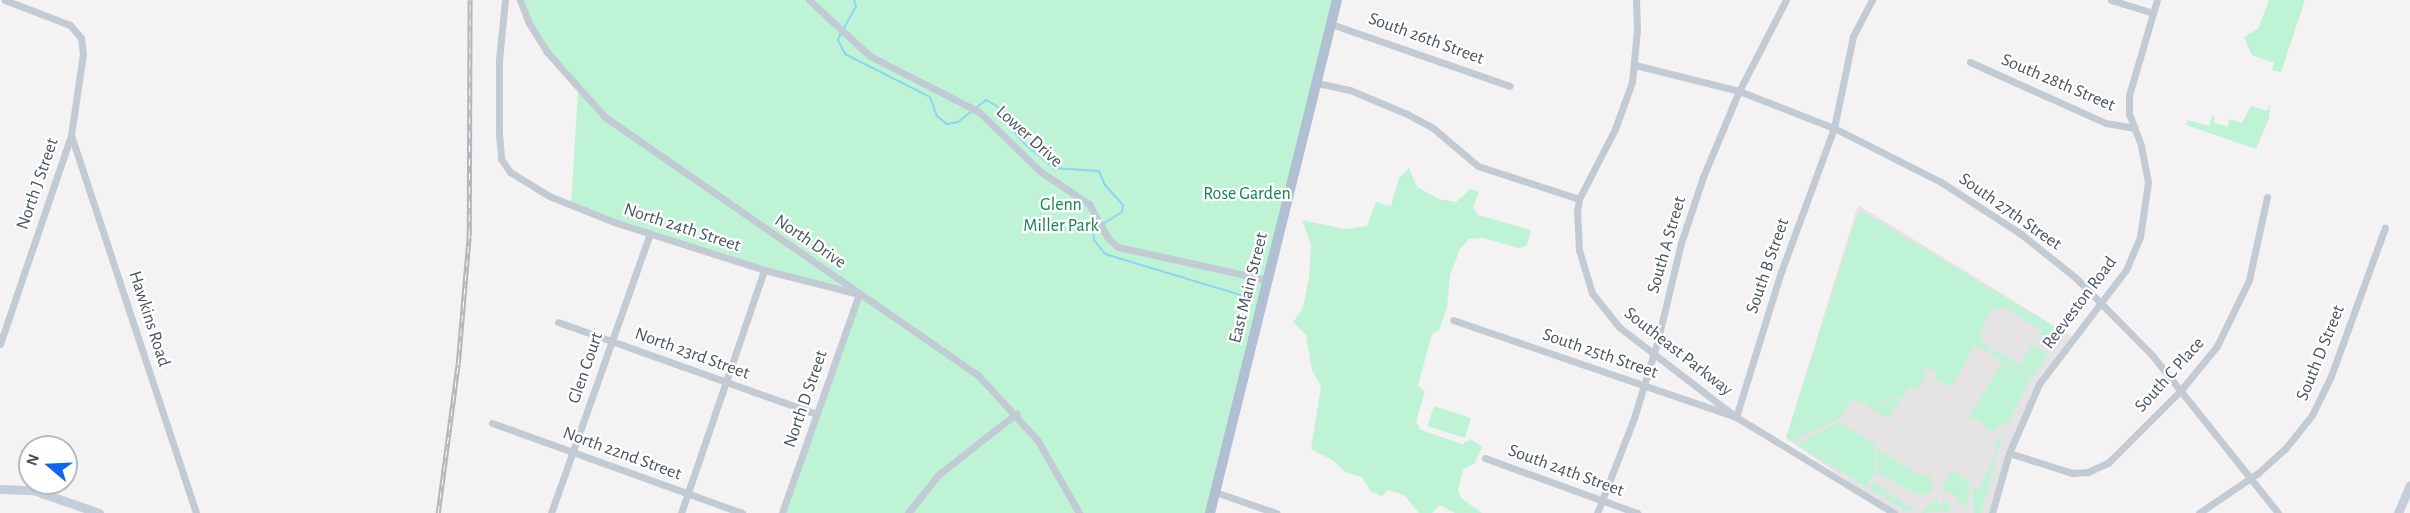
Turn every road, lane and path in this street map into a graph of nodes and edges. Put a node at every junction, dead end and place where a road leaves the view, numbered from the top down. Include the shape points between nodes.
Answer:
1 (5, 0) edge
2 (505, 0) edge
3 (520, 0) edge
4 (809, 0) edge
5 (1336, 0) edge
6 (1636, 0) edge
7 (1786, 0) edge
8 (1872, 0) edge
9 (2111, 0) edge
10 (2157, 0) edge
11 (2153, 14) junction
12 (1331, 24) junction
13 (1970, 62) dead end
14 (1635, 65) junction
15 (1317, 83) junction
16 (1510, 86) dead end
17 (1739, 91) junction
18 (1834, 128) junction
19 (2134, 128) junction
20 (71, 135) junction
21 (2267, 197) dead end
22 (1579, 199) junction
23 (2385, 228) dead end
24 (650, 232) junction
25 (764, 270) junction
26 (1268, 280) junction
27 (859, 294) junction
28 (2101, 303) junction
29 (1453, 320) dead end
30 (558, 322) dead end
31 (611, 341) junction
32 (0, 344) edge
33 (1653, 355) junction
34 (726, 382) junction
35 (1644, 385) junction
36 (2181, 390) junction
37 (1017, 413) junction
38 (816, 414) junction
39 (1736, 417) junction
40 (492, 423) dead end
41 (572, 452) junction
42 (2009, 453) junction
43 (1485, 458) dead end
44 (2248, 480) junction
45 (2410, 485) edge
46 (0, 489) edge
47 (1215, 492) junction
48 (688, 494) junction
49 (1604, 499) junction
50 (99, 513) edge
51 (196, 513) edge
52 (550, 513) edge
53 (681, 513) edge
54 (742, 513) edge
55 (782, 513) edge
56 (908, 513) edge
57 (1079, 513) edge
58 (1210, 513) edge
59 (1276, 513) edge
60 (1597, 513) edge
61 (1637, 513) edge
62 (1893, 513) edge
63 (1992, 513) edge
64 (2199, 513) edge
65 (2278, 513) edge
66 (2398, 513) edge

1 - 20 street, North J Street via 76,30 83,54
2 - 24 street, North 24th Street via 498,111 505,167 549,196
3 - 27 street, North Drive via 547,52 605,117
4 - 26 street, Lower Drive via 870,56 979,112 1041,172 1082,197 1114,244
5 - 12 main road, East Main Street
6 - 14 street, Southeast Parkway
7 - 17 street, South A Street
8 - 18 street, South B Street via 1853,36
9 - 11 street
10 - 11 street, Reeveston Road
11 - 19 street, Reeveston Road via 2132,75 2129,114
12 - 15 main road, East Main Street
12 - 16 street, South 26th Street
13 - 19 street, South 28th Street via 2106,123
14 - 17 street, South 27th Street
14 - 22 street, Southeast Parkway via 1615,129
15 - 22 street via 1350,90 1407,114 1433,128 1478,166
15 - 26 main road, East Main Street
17 - 18 street, South 27th Street
17 - 33 street, South A Street via 1684,231
18 - 28 street, South 27th Street via 1970,199 2021,234
18 - 39 street, South B Street via 1781,272
19 - 28 street, Reeveston Road via 2148,182 2146,213 2126,270
20 - 32 street, North J Street
20 - 51 street, Hawkins Road
21 - 36 street, South C Place via 2257,249 2237,308 2206,362
22 - 33 street, Southeast Parkway via 1578,250 1592,293 1619,327
23 - 44 street, South D Street via 2322,397 2285,449
24 - 25 street, North 24th Street
24 - 31 street, Glen Court
25 - 27 street, North 24th Street
25 - 34 street
26 - 47 main road, East Main Street
27 - 37 street, North Drive via 943,348
27 - 38 street, North D Street
28 - 36 street, South 27th Street
28 - 42 street, Reeveston Road via 2039,384
29 - 35 street, South 25th Street
30 - 31 street, North 23rd Street
31 - 34 street, North 23rd Street
31 - 41 street, Glen Court
33 - 35 street, South A Street
33 - 39 street, Southeast Parkway
34 - 38 street, North 23rd Street
34 - 48 street
35 - 39 street, South 25th Street
35 - 49 street, South A Street
36 - 42 street, South C Place via 2109,462 2088,472 2062,472
36 - 44 street, South 27th Street
37 - 56 street via 939,475
37 - 57 street, North Drive via 1051,460
38 - 55 street, North D Street
39 - 62 street, Southeast Parkway
40 - 41 street, North 22nd Street
41 - 48 street, North 22nd Street
41 - 52 street, Glen Court
42 - 63 street, Reeveston Road
43 - 49 street, South 24th Street
44 - 64 street, South D Street
44 - 65 street, South 27th Street
45 - 66 street
46 - 50 street via 33,490
47 - 58 main road, East Main Street
47 - 59 street
48 - 53 street
48 - 54 street, North 22nd Street
49 - 60 street, South A Street
49 - 61 street, South 24th Street

